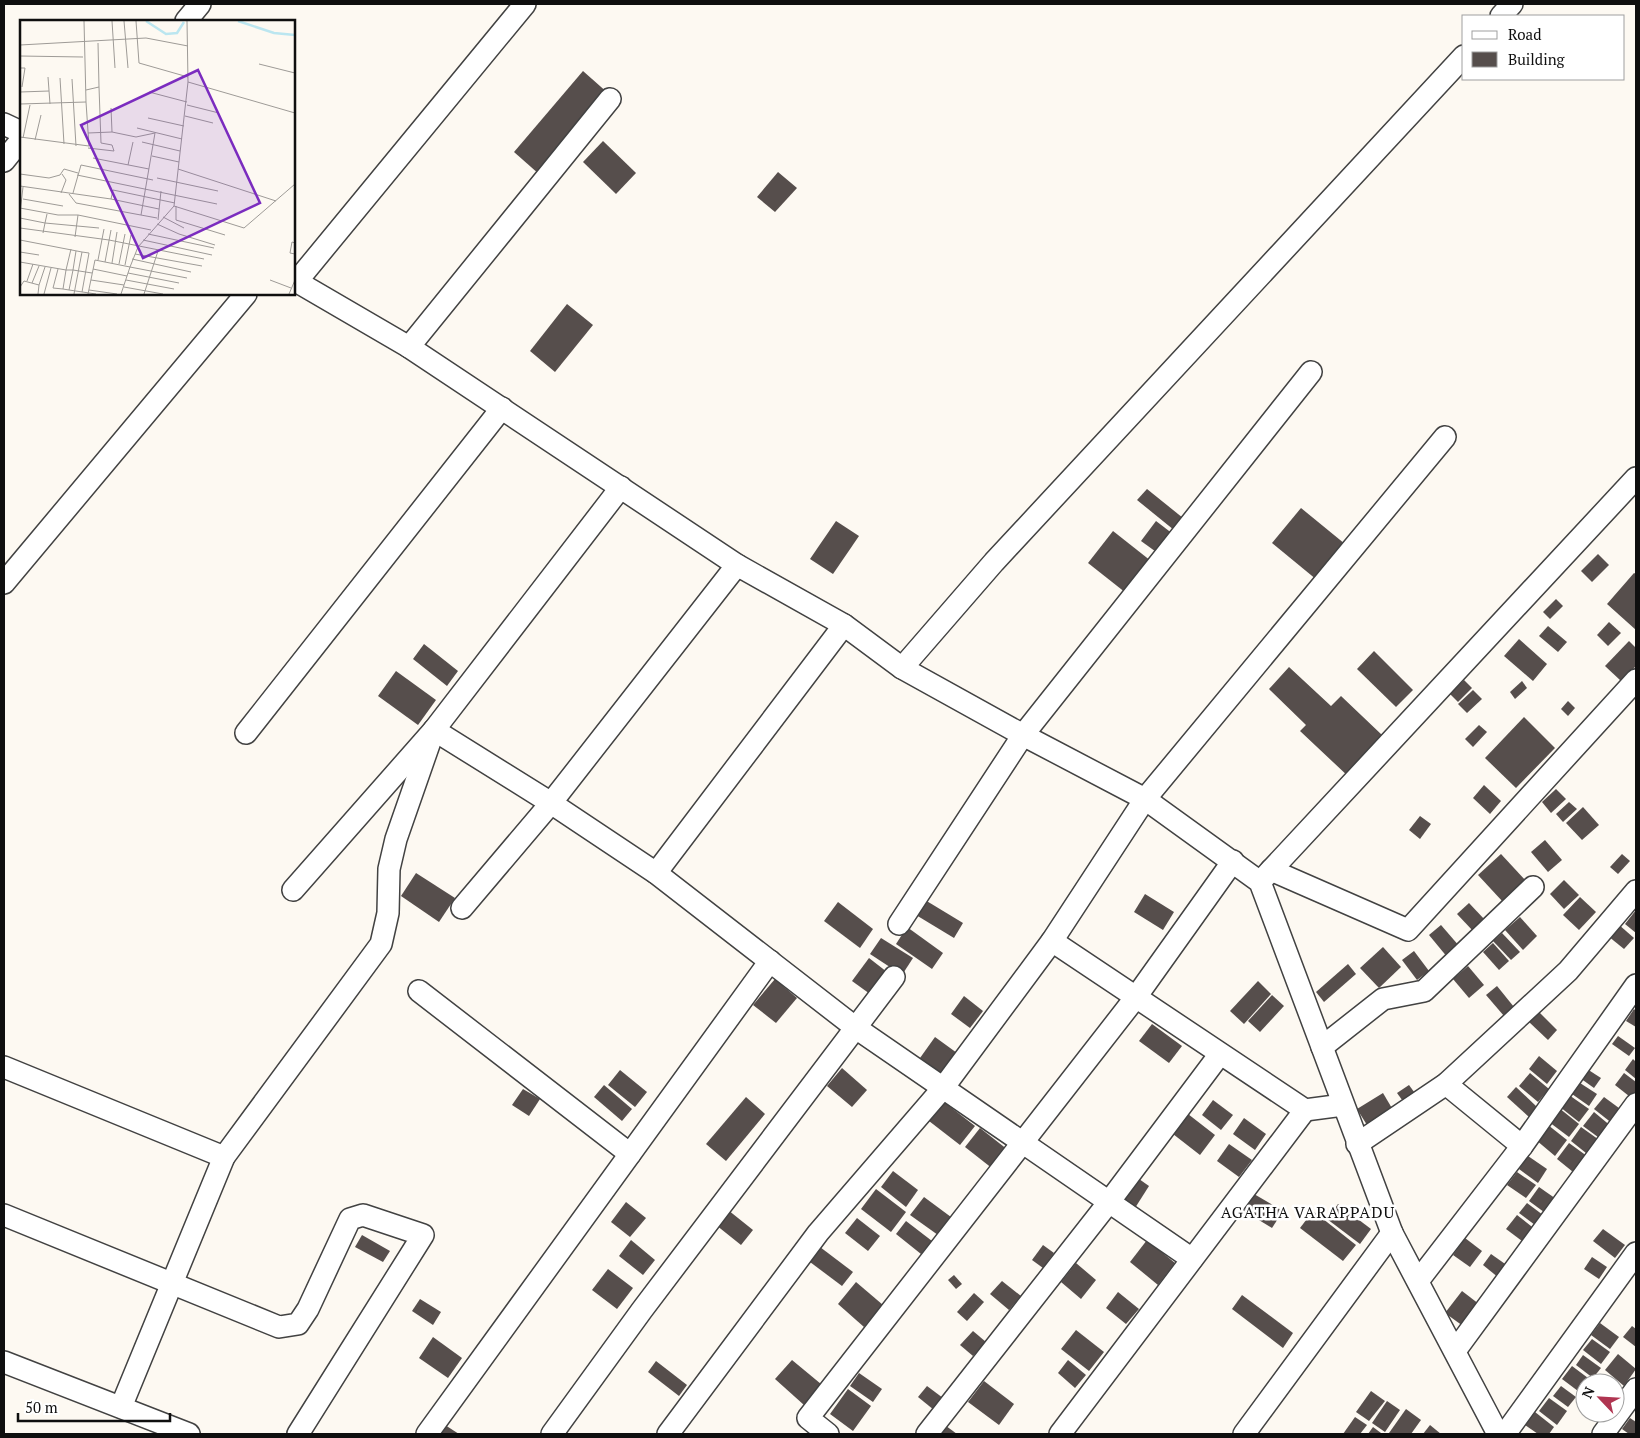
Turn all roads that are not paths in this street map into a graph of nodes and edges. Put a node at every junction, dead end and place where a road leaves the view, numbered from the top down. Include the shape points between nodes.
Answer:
1 (200, 4) edge
2 (525, 4) edge
3 (1512, 4) edge
4 (1502, 15) edge
5 (187, 20) edge
6 (1462, 58) edge
7 (610, 99) dead end
8 (4, 124) edge
9 (20, 132) edge
10 (20, 141) edge
11 (4, 162) edge
12 (295, 280) edge
13 (245, 295) edge
14 (410, 347) junction
15 (1311, 372) dead end
16 (502, 408) junction
17 (1445, 437) dead end
18 (1636, 478) edge
19 (621, 486) junction
20 (737, 565) junction
21 (4, 583) edge
22 (844, 625) junction
23 (902, 668) junction
24 (1636, 680) edge
25 (434, 730) junction
26 (246, 732) dead end
27 (1023, 735) junction
28 (1145, 799) junction
29 (552, 803) junction
30 (1233, 861) junction
31 (656, 872) junction
32 (1266, 876) junction
33 (1533, 887) dead end
34 (294, 890) dead end
35 (1636, 891) edge
36 (462, 908) dead end
37 (899, 924) dead end
38 (1052, 941) junction
39 (770, 961) junction
40 (894, 977) dead end
41 (1636, 984) edge
42 (418, 991) dead end
43 (1136, 997) junction
44 (856, 1028) junction
45 (1322, 1048) junction
46 (1220, 1054) junction
47 (4, 1067) edge
48 (1446, 1084) junction
49 (943, 1088) junction
50 (1636, 1104) edge
51 (1343, 1105) junction
52 (1305, 1110) junction
53 (1022, 1144) junction
54 (1357, 1144) junction
55 (1522, 1146) junction
56 (630, 1154) junction
57 (224, 1157) junction
58 (1109, 1202) junction
59 (4, 1215) edge
60 (1392, 1233) junction
61 (1635, 1258) edge
62 (1192, 1259) junction
63 (1418, 1281) junction
64 (171, 1285) junction
65 (1455, 1352) junction
66 (4, 1362) edge
67 (1636, 1388) edge
68 (121, 1407) junction
69 (189, 1434) edge
70 (298, 1434) edge
71 (427, 1434) edge
72 (552, 1434) edge
73 (668, 1434) edge
74 (828, 1434) edge
75 (927, 1434) edge
76 (1060, 1434) edge
77 (1244, 1434) edge
78 (1498, 1434) edge
79 (1505, 1434) edge
80 (1603, 1434) edge

1 - 5 street
2 - 12 street
3 - 4 street
6 - 23 street via 1001,554
7 - 14 street
8 - 9 street
10 - 11 street
12 - 14 street
13 - 21 street
14 - 16 street
15 - 27 street
16 - 19 street
16 - 26 street
17 - 28 street
18 - 32 street
19 - 20 street
19 - 25 street
20 - 22 street
20 - 29 street
22 - 23 street
22 - 31 street
23 - 27 street
24 - 32 street via 1408,930
25 - 29 street
25 - 34 street
25 - 57 street via 396,839 389,869 388,913 381,944
27 - 28 street
27 - 37 street
28 - 30 street
28 - 38 street
29 - 31 street
29 - 36 street
30 - 32 street
30 - 43 street
31 - 39 street
32 - 45 street
33 - 45 street via 1424,991 1383,999
35 - 48 street via 1568,971
38 - 43 street
38 - 49 street
39 - 44 street
39 - 56 street
40 - 44 street
41 - 55 street
42 - 56 street
43 - 46 street
43 - 53 street
44 - 49 street
44 - 72 street
45 - 51 street
46 - 52 street
46 - 58 street
47 - 57 street
48 - 54 street
48 - 55 street
49 - 53 street
49 - 73 street via 818,1233
50 - 65 street
51 - 52 street
51 - 54 street
52 - 62 street
53 - 58 street
53 - 74 street via 808,1418
54 - 60 street
55 - 63 street
56 - 71 street
57 - 64 street
58 - 62 street
58 - 75 street
59 - 64 street
60 - 63 street
60 - 77 street
61 - 79 street
62 - 76 street
63 - 65 street
64 - 68 street
64 - 70 street via 279,1327 298,1324 308,1310 350,1219 363,1215 423,1235
65 - 78 street
66 - 68 street
67 - 80 street
68 - 69 street

